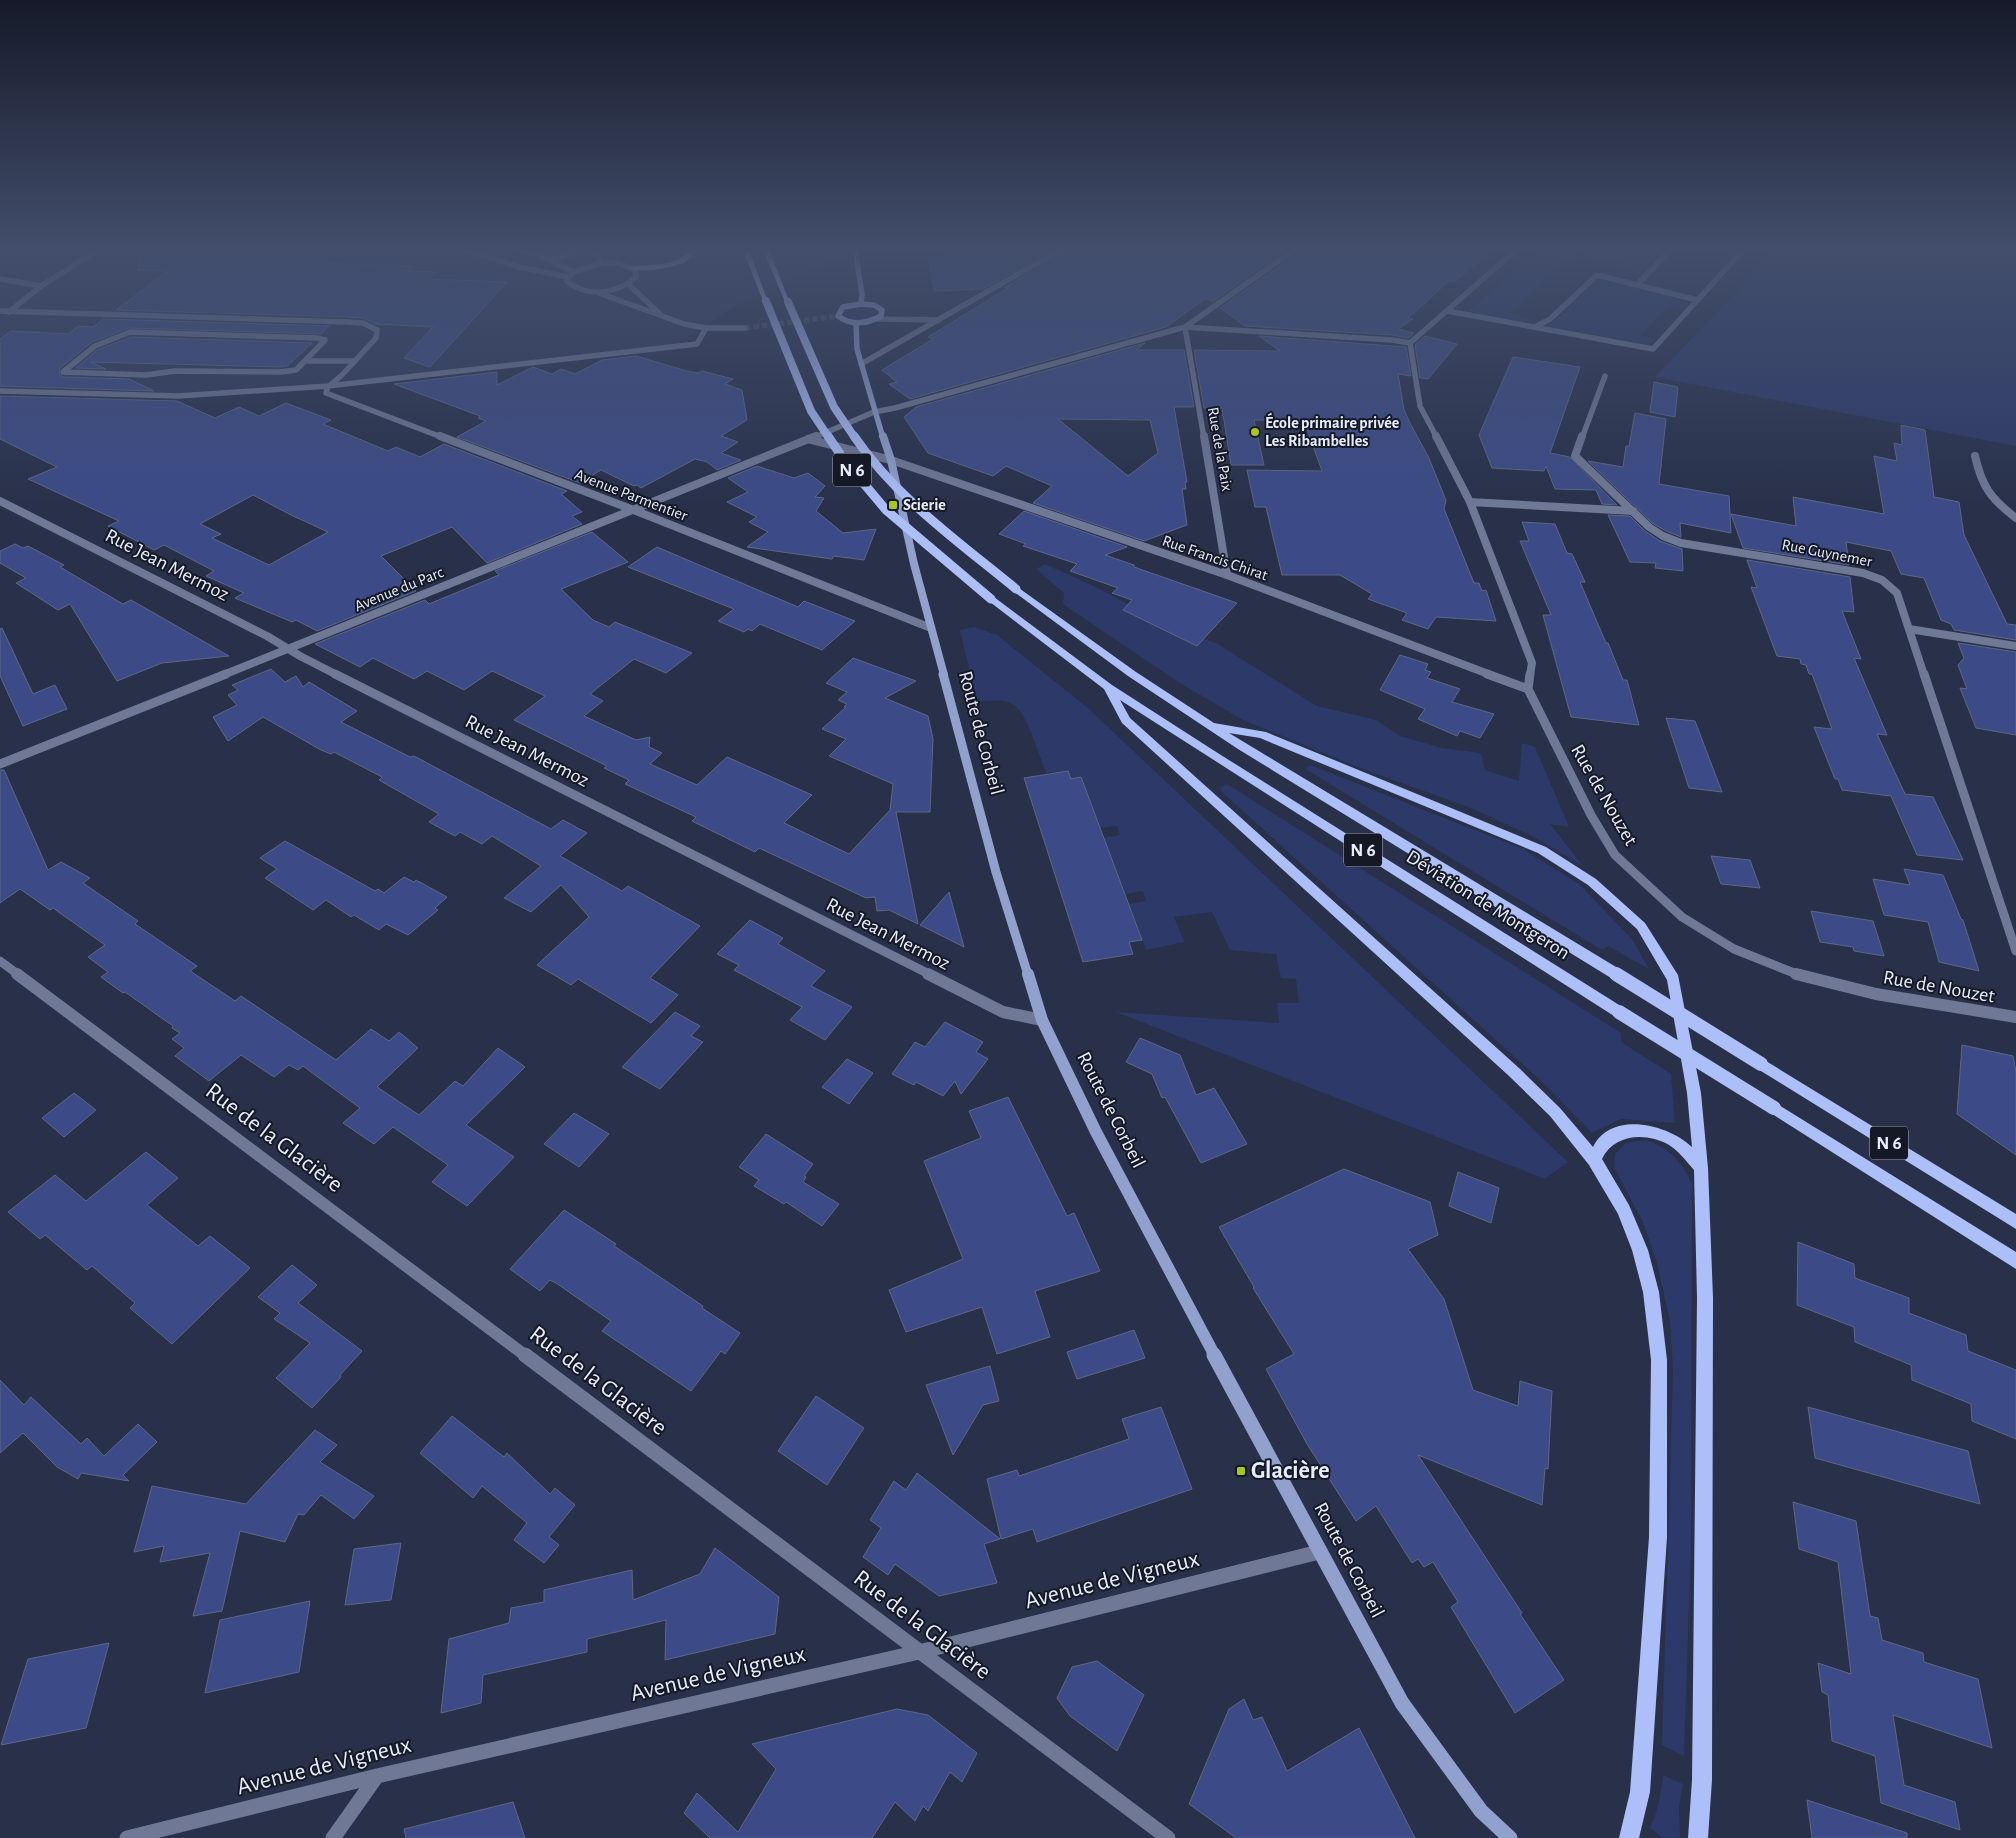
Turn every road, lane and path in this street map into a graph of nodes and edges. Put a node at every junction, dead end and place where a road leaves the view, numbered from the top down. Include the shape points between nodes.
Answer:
1 (121, 336) edge
2 (248, 336) edge
3 (376, 336) edge
4 (702, 336) edge
5 (780, 336) edge
6 (803, 336) edge
7 (856, 336) edge
8 (912, 336) edge
9 (1154, 336) edge
10 (1186, 336) edge
11 (1325, 336) edge
12 (1419, 336) edge
13 (1582, 336) edge
14 (1665, 336) edge
15 (1410, 344) junction
16 (306, 361) junction
17 (355, 361) junction
18 (861, 364) junction
19 (1605, 376) dead end
20 (328, 386) junction
21 (0, 391) edge
22 (874, 412) junction
23 (808, 439) junction
24 (1975, 456) dead end
25 (891, 460) junction
26 (0, 501) edge
27 (1470, 502) junction
28 (632, 509) junction
29 (1633, 511) junction
30 (2016, 518) edge
31 (1227, 575) junction
32 (932, 628) junction
33 (1908, 629) junction
34 (2016, 646) edge
35 (286, 649) junction
36 (1108, 686) junction
37 (1528, 689) junction
38 (1212, 726) junction
39 (0, 764) edge
40 (2013, 931) edge
41 (2016, 951) edge
42 (0, 961) edge
43 (2016, 1017) edge
44 (1042, 1020) junction
45 (1594, 1160) junction
46 (1701, 1168) junction
47 (2016, 1222) edge
48 (2016, 1261) edge
49 (1319, 1552) junction
50 (919, 1652) junction
51 (377, 1776) junction
52 (127, 1838) edge
53 (333, 1838) edge
54 (1168, 1838) edge
55 (1510, 1838) edge
56 (1629, 1838) edge
57 (1698, 1838) edge

1 - 16 street via 95,346 63,372 146,376 175,371 280,372 296,370
2 - 16 street via 325,340
3 - 17 street
4 - 20 street via 697,344
5 - 36 main road, N 6, bridge via 811,411 844,460 886,510 991,599
6 - 38 main road, N 6, bridge via 834,407 867,455 915,506 1016,589 1132,674
7 - 18 main road, Route de Corbeil
8 - 18 street
9 - 22 street, Avenue du Parc
10 - 31 street, Rue de la Paix
11 - 15 street
12 - 15 street
13 - 14 street via 1653,349
15 - 27 street via 1420,406
16 - 17 street
17 - 20 street
18 - 22 main road, Route de Corbeil
19 - 29 street, Rue Guynemer via 1575,456
20 - 21 street via 178,396
20 - 28 street, Avenue Parmentier via 326,393
22 - 23 street, Avenue du Parc
22 - 25 main road, Route de Corbeil
23 - 25 street
23 - 28 street, Avenue du Parc
24 - 30 street via 1980,480 1994,503
25 - 31 street, Rue Francis Chirat
25 - 32 main road, Route de Corbeil
26 - 35 street, Rue Jean Mermoz via 267,636
27 - 29 street
27 - 37 street via 1532,663
28 - 32 street, Avenue Parmentier
28 - 35 street, Avenue du Parc
29 - 33 street, Rue Guynemer via 1649,527 1681,543 1863,573 1882,580 1897,593
31 - 37 street, Rue Francis Chirat
32 - 44 main road, Route de Corbeil via 996,872
33 - 34 street
33 - 40 street, Rue Guynemer
35 - 39 street, Avenue du Parc
35 - 44 street, Rue Jean Mermoz via 1003,1012
36 - 45 main road via 1126,720 1514,1072 1555,1112
36 - 48 main road, Déviation de Montgeron / N 6, bridge via 1209,754
37 - 43 street, Rue de Nouzet via 1591,815 1615,855 1682,917 1734,949 1801,976 1876,994
38 - 46 main road via 1262,735 1542,850 1592,882 1641,926 1673,978 1694,1093
38 - 47 main road, Déviation de Montgeron / N 6, bridge
40 - 41 street, Rue Guynemer
42 - 50 street, Rue de la Glacière
44 - 49 main road, Route de Corbeil via 1096,1132
45 - 46 main road via 1598,1147 1607,1139 1643,1130 1675,1141
45 - 56 main road via 1624,1210 1640,1250 1651,1292 1659,1360 1658,1537 1640,1792
46 - 57 main road via 1705,1308 1702,1780
49 - 50 street, Avenue de Vigneux
49 - 55 main road, Route de Corbeil via 1402,1703 1481,1811
50 - 51 street, Avenue de Vigneux
50 - 54 street, Rue de la Glacière
51 - 52 street, Avenue de Vigneux
51 - 53 street

